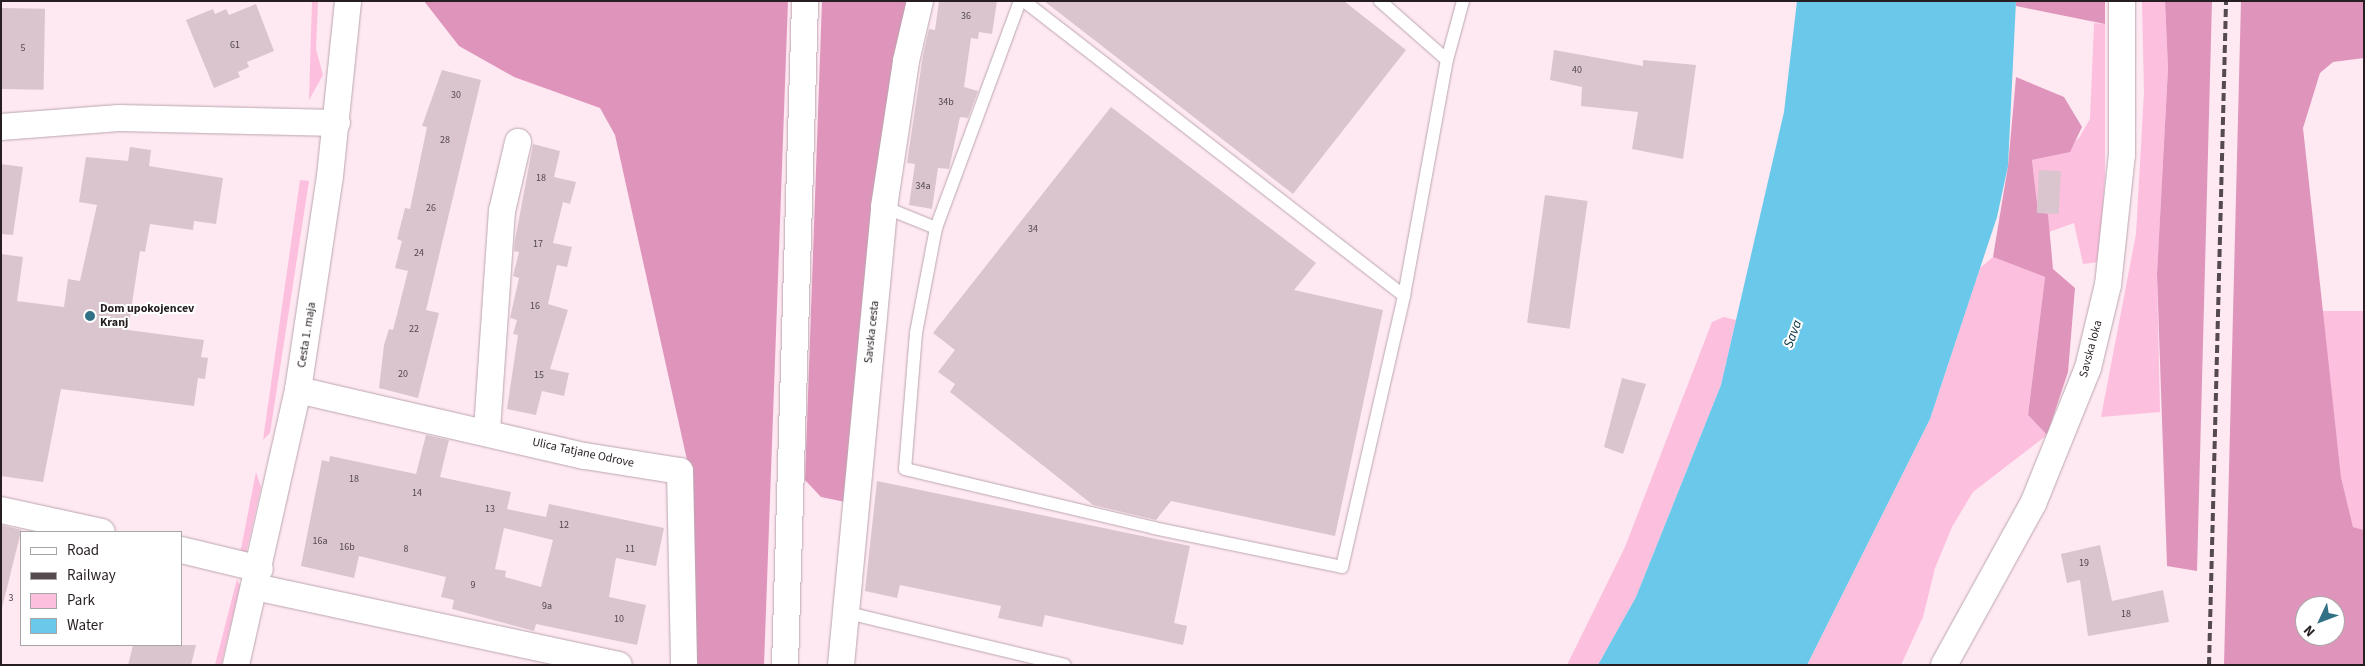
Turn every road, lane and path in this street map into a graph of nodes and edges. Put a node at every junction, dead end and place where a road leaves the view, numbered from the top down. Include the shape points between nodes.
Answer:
1 (348, 1) edge
2 (805, 1) edge
3 (920, 1) edge
4 (1020, 1) edge
5 (1024, 1) edge
6 (1380, 1) edge
7 (1463, 1) edge
8 (2122, 1) edge
9 (1447, 60) junction
10 (337, 123) junction
11 (1, 128) edge
12 (518, 142) dead end
13 (884, 207) junction
14 (936, 228) junction
15 (1404, 296) junction
16 (298, 390) junction
17 (487, 430) junction
18 (1, 510) edge
19 (97, 531) edge
20 (182, 550) edge
21 (257, 578) junction
22 (844, 612) junction
23 (236, 665) edge
24 (619, 665) edge
25 (684, 665) edge
26 (785, 665) edge
27 (841, 665) edge
28 (1065, 665) edge
29 (1944, 665) edge

1 - 10 street, Cesta 1. maja
2 - 26 street
3 - 13 street, Savska cesta via 906,60
4 - 14 lane
5 - 15 lane
6 - 9 lane
7 - 9 lane
8 - 29 street, Savska loka via 2120,184 2108,286 2088,368 2033,504
9 - 15 lane
10 - 11 street via 119,118
10 - 16 street, Cesta 1. maja
12 - 17 street via 502,211
13 - 14 lane
13 - 22 street, Savska cesta
14 - 15 lane via 916,333 905,470 1154,528 1342,566
16 - 17 street, Ulica Tatjane Odrove
16 - 21 street, Cesta 1. maja
17 - 25 street, Ulica Tatjane Odrove via 585,456 680,471
18 - 19 street
20 - 21 street
21 - 23 street, Cesta 1. maja
21 - 24 street
22 - 27 street, Savska cesta
22 - 28 lane

